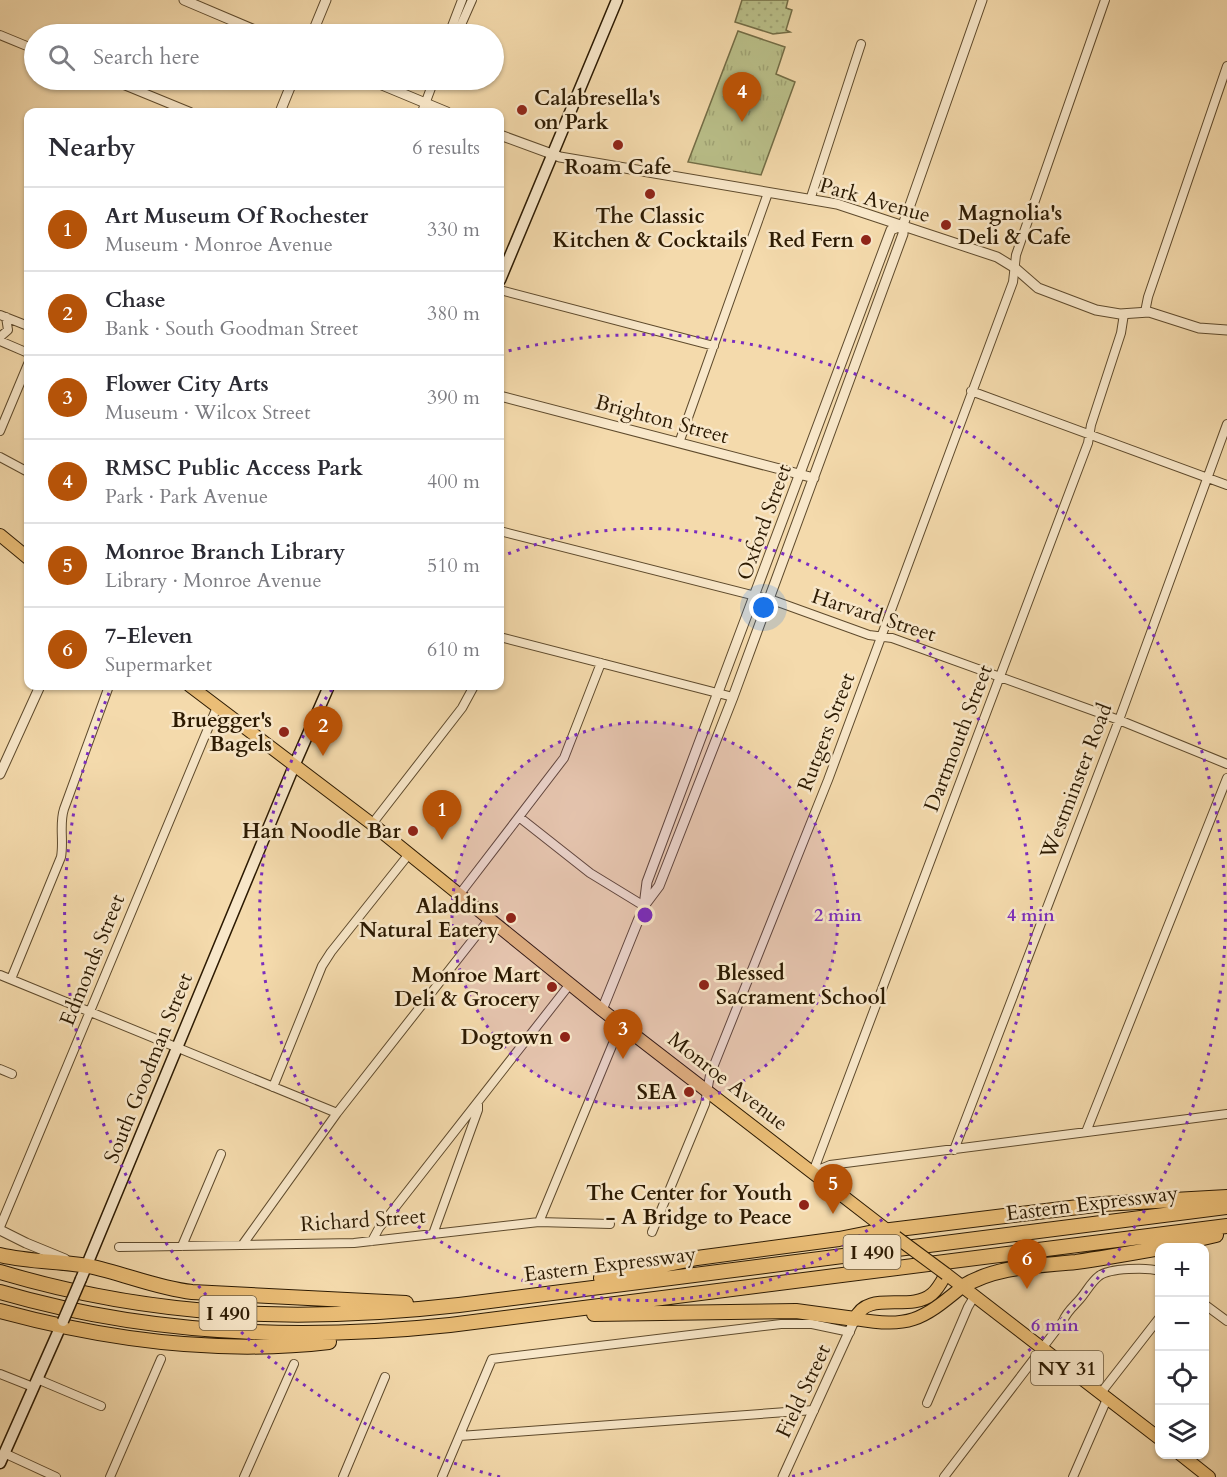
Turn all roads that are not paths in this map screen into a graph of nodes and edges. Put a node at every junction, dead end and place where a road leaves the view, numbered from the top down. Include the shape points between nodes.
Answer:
1 (184, 0) edge
2 (326, 0) edge
3 (462, 0) edge
4 (472, 0) edge
5 (617, 0) edge
6 (982, 0) edge
7 (1105, 0) edge
8 (240, 24) edge
9 (316, 24) edge
10 (453, 24) edge
11 (462, 24) edge
12 (0, 35) edge
13 (861, 44) dead end
14 (24, 45) edge
15 (1227, 66) edge
16 (136, 90) edge
17 (289, 90) edge
18 (389, 90) edge
19 (431, 90) edge
20 (180, 108) edge
21 (282, 108) edge
22 (424, 108) edge
23 (504, 137) edge
24 (552, 155) junction
25 (768, 193) junction
26 (810, 200) junction
27 (903, 225) junction
28 (1015, 267) junction
29 (504, 270) edge
30 (504, 291) edge
31 (1145, 312) junction
32 (1124, 314) junction
33 (3, 316) edge
34 (24, 324) edge
35 (1227, 330) edge
36 (0, 339) edge
37 (714, 346) junction
38 (24, 351) edge
39 (24, 374) edge
40 (971, 391) junction
41 (504, 397) edge
42 (1227, 424) edge
43 (0, 431) edge
44 (1089, 435) junction
45 (679, 443) junction
46 (0, 457) edge
47 (24, 470) edge
48 (801, 474) junction
49 (1207, 477) junction
50 (814, 478) junction
51 (1227, 485) edge
52 (504, 532) edge
53 (0, 535) edge
54 (24, 555) edge
55 (755, 597) junction
56 (770, 600) junction
57 (881, 636) junction
58 (504, 638) edge
59 (601, 663) junction
60 (1000, 678) junction
61 (38, 690) edge
62 (107, 690) edge
63 (195, 690) edge
64 (327, 690) edge
65 (472, 690) edge
66 (719, 694) junction
67 (733, 698) junction
68 (217, 707) junction
69 (1119, 720) junction
70 (1227, 764) edge
71 (294, 766) junction
72 (0, 774) edge
73 (1227, 778) edge
74 (519, 817) junction
75 (372, 824) junction
76 (409, 854) junction
77 (459, 895) junction
78 (644, 906) junction
79 (489, 918) junction
80 (0, 975) edge
81 (11, 979) junction
82 (570, 984) junction
83 (603, 1010) junction
84 (90, 1012) junction
85 (621, 1024) junction
86 (177, 1048) junction
87 (0, 1069) edge
88 (12, 1074) dead end
89 (273, 1087) junction
90 (707, 1089) junction
91 (478, 1101) junction
92 (337, 1113) junction
93 (1227, 1114) edge
94 (1086, 1132) junction
95 (954, 1150) junction
96 (221, 1154) dead end
97 (813, 1172) junction
98 (1227, 1197) edge
99 (1227, 1207) edge
100 (538, 1222) junction
101 (610, 1224) dead end
102 (1227, 1226) edge
103 (0, 1229) edge
104 (652, 1232) dead end
105 (1227, 1233) edge
106 (433, 1234) junction
107 (892, 1234) junction
108 (372, 1241) junction
109 (1182, 1243) edge
110 (243, 1244) junction
111 (119, 1246) dead end
112 (182, 1246) junction
113 (1155, 1249) edge
114 (0, 1255) edge
115 (1155, 1270) edge
116 (0, 1272) edge
117 (84, 1273) junction
118 (946, 1274) junction
119 (963, 1287) junction
120 (0, 1292) edge
121 (517, 1297) junction
122 (974, 1297) junction
123 (459, 1305) junction
124 (1209, 1308) edge
125 (0, 1311) edge
126 (523, 1316) junction
127 (1227, 1321) edge
128 (62, 1324) junction
129 (1155, 1324) edge
130 (853, 1325) junction
131 (420, 1328) junction
132 (1042, 1349) junction
133 (160, 1359) dead end
134 (294, 1364) dead end
135 (0, 1374) edge
136 (385, 1377) dead end
137 (35, 1383) junction
138 (1103, 1396) junction
139 (927, 1402) dead end
140 (101, 1406) dead end
141 (814, 1410) junction
142 (1155, 1435) edge
143 (460, 1436) junction
144 (2, 1458) edge
145 (1185, 1459) edge
146 (56, 1477) edge
147 (110, 1477) edge
148 (244, 1477) edge
149 (343, 1477) edge
150 (442, 1477) edge
151 (783, 1477) edge
152 (944, 1477) edge
153 (1073, 1477) edge
154 (1209, 1477) edge

1 - 8 street
2 - 9 street
3 - 10 street
4 - 11 street
5 - 24 main road
6 - 27 street, Oxford Street
7 - 28 street, Rutgers Street
12 - 14 street
13 - 26 street
15 - 31 street
16 - 20 street
17 - 21 street
18 - 22 street
19 - 22 street
23 - 24 street, Park Avenue
24 - 25 street, Park Avenue
24 - 29 main road
25 - 26 street, Park Avenue
25 - 37 street
26 - 27 street, Park Avenue via 844,206
27 - 28 street, Park Avenue via 997,257
27 - 48 street, Oxford Street via 891,230
27 - 50 street, Oxford Street
28 - 32 street, Park Avenue via 1048,292 1102,312
28 - 40 street, Rutgers Street
30 - 37 street
31 - 32 street, Park Avenue
31 - 35 street, Park Avenue via 1199,328
32 - 44 street, Dartmouth Street
33 - 34 street
33 - 36 street via 8,330
36 - 38 street
37 - 45 street
39 - 43 street
40 - 44 street
40 - 57 street, Rutgers Street
41 - 45 street, Brighton Street
42 - 49 street, Westminster Road
44 - 49 street
44 - 60 street, Dartmouth Street
45 - 48 street, Brighton Street
46 - 47 street
48 - 50 street, Brighton Street
48 - 55 street, Oxford Street
49 - 51 street
49 - 69 street, Westminster Road
50 - 56 street, Oxford Street
52 - 55 street, Harvard Street
53 - 54 main road
55 - 56 street, Harvard Street
55 - 66 street, Oxford Street
56 - 57 street, Harvard Street
56 - 67 street, Oxford Street
57 - 60 street, Harvard Street
57 - 90 street, Rutgers Street
58 - 59 street
59 - 66 street
59 - 74 street via 564,758
60 - 69 street, Harvard Street
60 - 97 street, Dartmouth Street
61 - 72 street
62 - 81 street via 63,808 61,857
63 - 68 main road, Monroe Avenue / NY 31
64 - 71 main road, South Goodman Street
65 - 75 street
66 - 67 street
66 - 78 street, Oxford Street via 647,882
67 - 78 street, Oxford Street via 659,886
68 - 71 main road, Monroe Avenue / NY 31
68 - 84 street, Edmonds Street
69 - 70 street, Harvard Street
69 - 95 street, Westminster Road
71 - 75 main road, Monroe Avenue / NY 31
71 - 86 main road, South Goodman Street
73 - 94 street
74 - 77 street
74 - 78 street via 590,873
75 - 76 main road, Monroe Avenue / NY 31
76 - 77 main road, Monroe Avenue / NY 31
76 - 89 street via 326,959
77 - 79 main road, Monroe Avenue / NY 31
78 - 83 street, Oxford Street
79 - 82 main road, Monroe Avenue / NY 31
79 - 92 street
80 - 81 street
81 - 84 street
82 - 83 main road, Monroe Avenue / NY 31
82 - 91 street
83 - 85 main road, Monroe Avenue / NY 31
84 - 86 street
84 - 103 street, Edmonds Street
85 - 90 main road, Monroe Avenue / NY 31
85 - 100 street
86 - 89 street
86 - 117 main road, South Goodman Street
87 - 88 street
89 - 92 street
90 - 97 main road, Monroe Avenue / NY 31
90 - 104 street, Rutgers Street via 705,1104
91 - 106 street
91 - 108 street
92 - 110 street
93 - 94 street
94 - 95 street
95 - 97 street via 830,1165
96 - 112 street
97 - 107 main road, Monroe Avenue / NY 31
98 - 107 highway via 1103,1204
99 - 121 highway, Eastern Expressway / I 490
100 - 101 street, Richard Street
100 - 106 street, Richard Street
102 - 126 highway, Eastern Expressway / I 490
103 - 117 street
105 - 109 highway
106 - 108 street, Richard Street
107 - 118 main road, Monroe Avenue / NY 31, bridge
107 - 121 highway via 689,1260
108 - 110 street, Richard Street
110 - 112 street, Richard Street
111 - 112 street, Richard Street
113 - 119 highway via 999,1272
114 - 117 highway
115 - 132 street via 1103,1273
116 - 123 highway, Eastern Expressway / I 490 via 122,1301 239,1314 356,1314
117 - 123 highway via 192,1292
117 - 128 main road, South Goodman Street, bridge
118 - 119 main road, Monroe Avenue / NY 31
118 - 130 main road via 926,1298 866,1304
119 - 122 main road, Monroe Avenue / NY 31
119 - 130 main road via 930,1312 911,1320
120 - 131 highway, Eastern Expressway / I 490 via 98,1316 200,1330 303,1335
121 - 123 highway, Eastern Expressway / I 490
122 - 132 main road, Monroe Avenue / NY 31
122 - 139 street
124 - 127 street
125 - 128 highway
126 - 130 highway via 796,1311
126 - 131 highway, Eastern Expressway / I 490
128 - 131 highway via 169,1343 235,1348 318,1343
128 - 137 main road, South Goodman Street
129 - 138 street
130 - 141 street, Field Street
130 - 143 street via 781,1323 492,1359
132 - 138 main road, Monroe Avenue / NY 31
132 - 152 street
133 - 147 street
134 - 148 street
135 - 137 street
136 - 149 street
137 - 140 street
137 - 144 main road, South Goodman Street
138 - 142 main road, Monroe Avenue / NY 31
138 - 153 street
141 - 143 street
141 - 151 street, Field Street
143 - 150 street
144 - 146 street
145 - 154 main road

